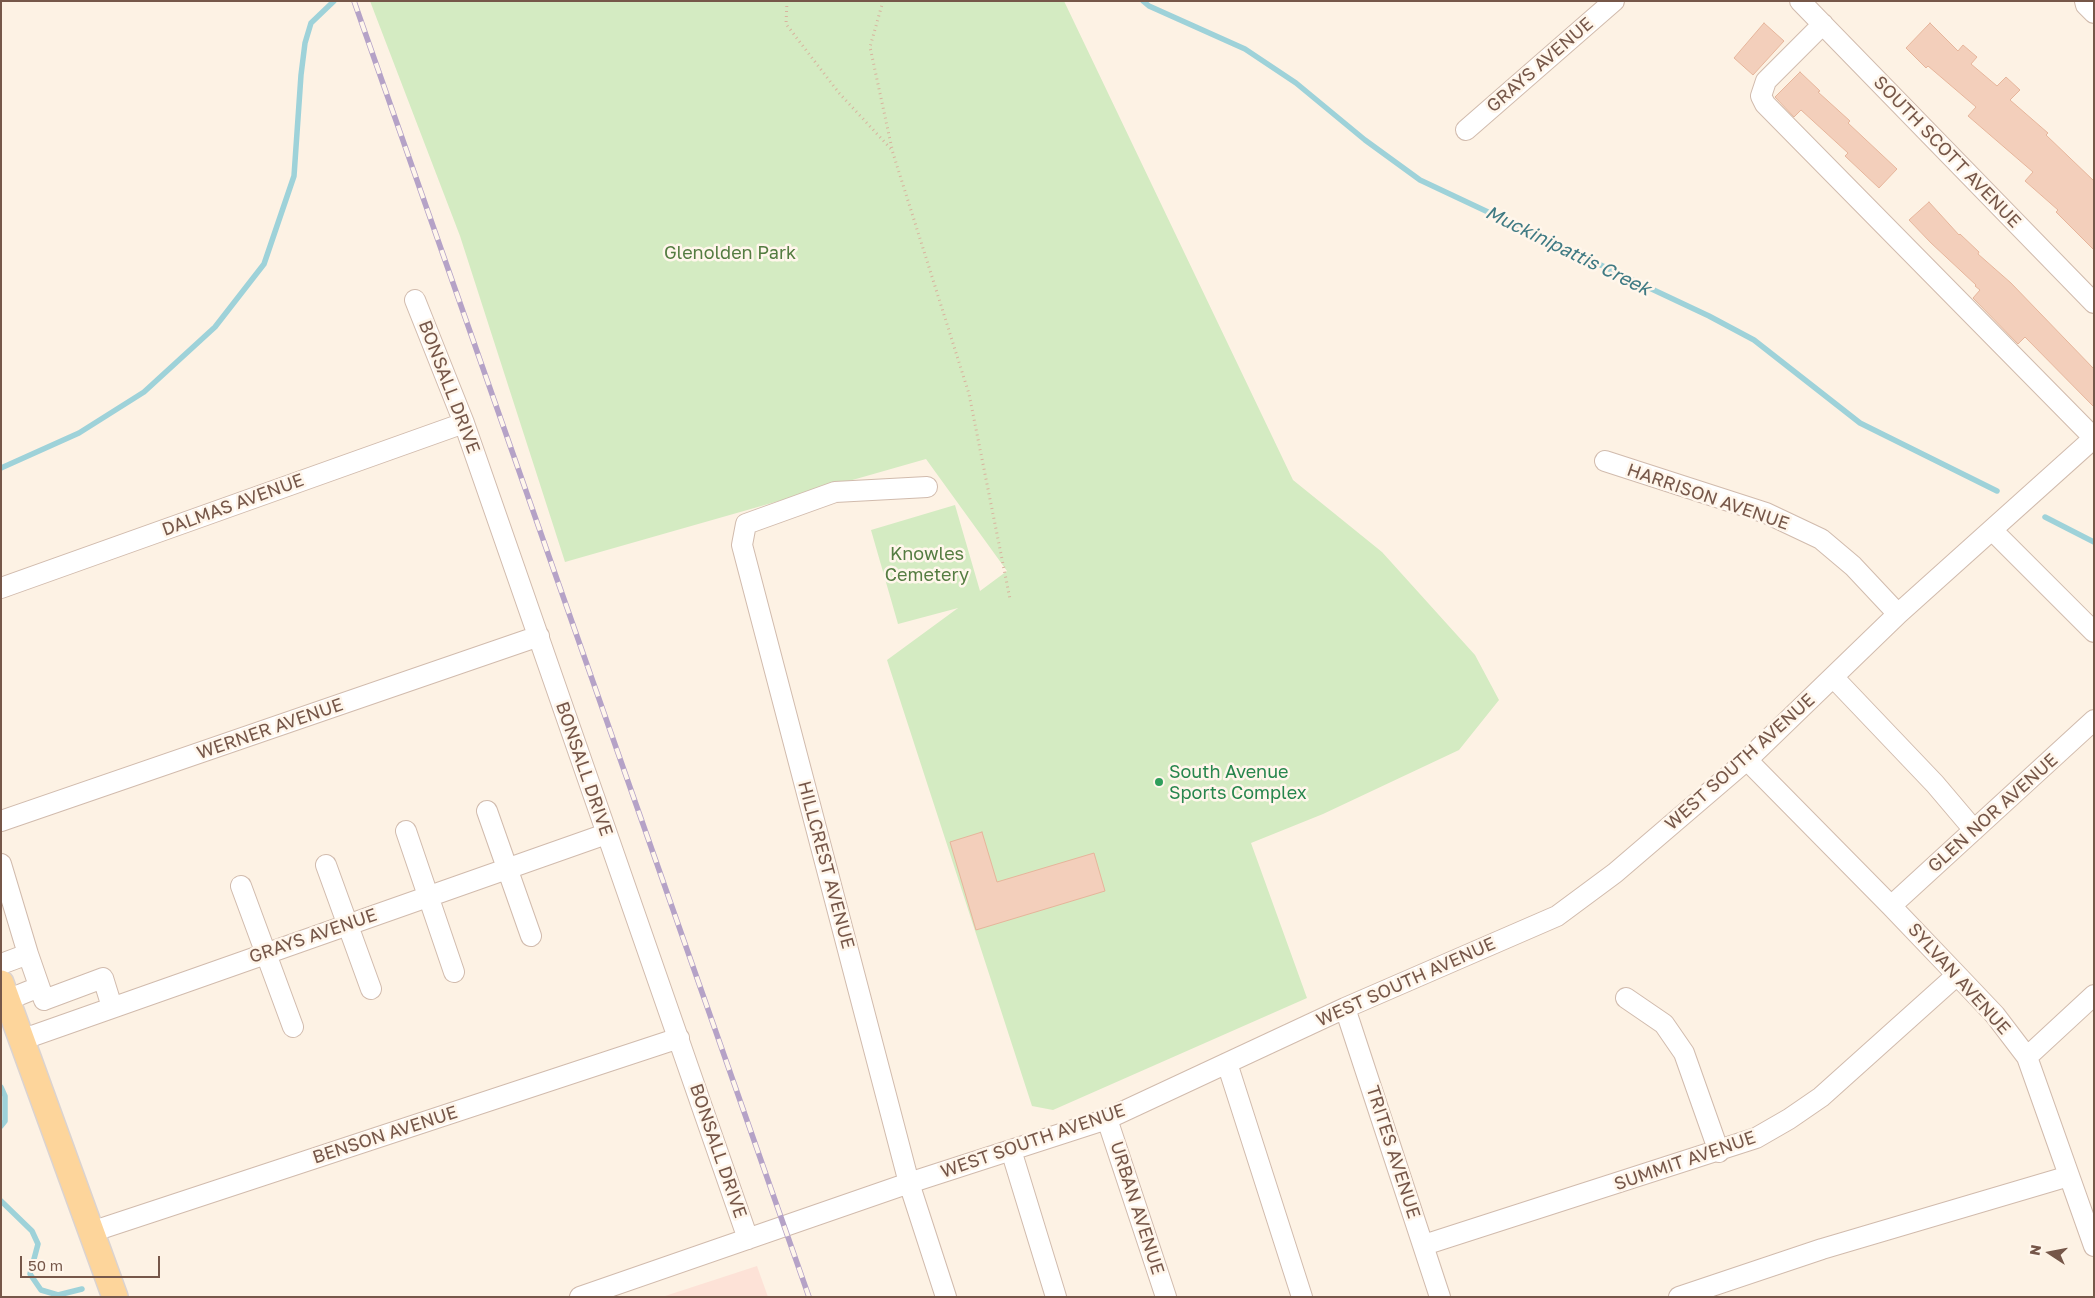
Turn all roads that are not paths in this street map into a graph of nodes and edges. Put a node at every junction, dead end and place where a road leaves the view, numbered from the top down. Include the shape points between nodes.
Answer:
1 (1614, 1) edge
2 (1800, 1) edge
3 (2085, 1) edge
4 (2094, 13) edge
5 (1823, 24) junction
6 (1466, 130) dead end
7 (416, 300) dead end
8 (2094, 303) edge
9 (464, 424) junction
10 (2094, 438) edge
11 (1605, 461) dead end
12 (927, 487) dead end
13 (1992, 530) junction
14 (1, 588) edge
15 (1898, 614) junction
16 (2094, 632) edge
17 (539, 636) junction
18 (1833, 677) junction
19 (2094, 720) edge
20 (1747, 760) junction
21 (487, 812) dead end
22 (1, 821) edge
23 (1974, 830) junction
24 (406, 831) dead end
25 (606, 834) junction
26 (1, 864) edge
27 (326, 865) dead end
28 (509, 868) junction
29 (242, 886) dead end
30 (6, 896) edge
31 (428, 897) junction
32 (1891, 906) junction
33 (348, 924) junction
34 (532, 936) dead end
35 (266, 952) junction
36 (28, 954) junction
37 (1, 964) edge
38 (454, 972) dead end
39 (1957, 975) junction
40 (39, 987) junction
41 (371, 989) dead end
42 (4, 992) edge
43 (62, 994) junction
44 (2094, 995) edge
45 (1626, 998) dead end
46 (112, 1007) junction
47 (1345, 1008) junction
48 (72, 1022) junction
49 (293, 1027) dead end
50 (680, 1038) junction
51 (21, 1040) junction
52 (2026, 1057) junction
53 (1227, 1063) junction
54 (1107, 1119) junction
55 (1011, 1150) junction
56 (1719, 1152) junction
57 (2069, 1176) junction
58 (909, 1182) junction
59 (91, 1232) junction
60 (748, 1239) junction
61 (1424, 1245) junction
62 (2094, 1246) edge
63 (115, 1297) edge
64 (580, 1297) edge
65 (946, 1297) edge
66 (1056, 1297) edge
67 (1166, 1297) edge
68 (1302, 1297) edge
69 (1440, 1297) edge
70 (1679, 1297) edge

1 - 6 street, GRAYS AVENUE
2 - 5 street, SOUTH SCOTT AVENUE
3 - 4 street
5 - 8 street, SOUTH SCOTT AVENUE
5 - 10 street via 1766,81 1761,96 1765,104
7 - 9 street, BONSALL DRIVE
9 - 14 street, DALMAS AVENUE
9 - 17 street, BONSALL DRIVE
10 - 13 street, WEST SOUTH AVENUE
11 - 15 street, HARRISON AVENUE via 1766,513 1821,539 1853,566
12 - 58 street, HILLCREST AVENUE via 836,492 746,524 742,548
13 - 15 street, WEST SOUTH AVENUE
13 - 16 street
15 - 18 street, WEST SOUTH AVENUE
17 - 22 street, WERNER AVENUE
17 - 25 street, BONSALL DRIVE
18 - 20 street, WEST SOUTH AVENUE
18 - 23 street
19 - 23 street, GLEN NOR AVENUE
20 - 32 street, SYLVAN AVENUE
20 - 47 street, WEST SOUTH AVENUE via 1615,873 1556,916
21 - 28 street
23 - 32 street, GLEN NOR AVENUE
24 - 31 street
25 - 28 street, GRAYS AVENUE
25 - 50 street, BONSALL DRIVE
26 - 30 street
27 - 33 street
28 - 31 street, GRAYS AVENUE
28 - 34 street
29 - 35 street
30 - 36 street
31 - 33 street, GRAYS AVENUE
31 - 38 street
32 - 39 street, SYLVAN AVENUE
33 - 35 street, GRAYS AVENUE
33 - 41 street
35 - 46 street, GRAYS AVENUE
35 - 49 street
36 - 37 street
36 - 40 street
39 - 52 street, SYLVAN AVENUE via 1995,1016
39 - 56 street, SUMMIT AVENUE via 1821,1096 1756,1138
40 - 42 street
40 - 43 street via 44,1000
42 - 51 main road
43 - 46 street via 103,978
43 - 48 street
44 - 52 street
45 - 56 street via 1664,1024 1684,1053
46 - 48 street, GRAYS AVENUE
47 - 53 street, WEST SOUTH AVENUE
47 - 61 street, TRITES AVENUE
48 - 51 street, GRAYS AVENUE
50 - 59 street, BENSON AVENUE
50 - 60 street, BONSALL DRIVE
51 - 59 main road
52 - 57 street, SYLVAN AVENUE
53 - 54 street, WEST SOUTH AVENUE
53 - 68 street
54 - 55 street, WEST SOUTH AVENUE
54 - 67 street, URBAN AVENUE
55 - 58 street, WEST SOUTH AVENUE
55 - 66 street
56 - 61 street, SUMMIT AVENUE
57 - 62 street, SYLVAN AVENUE
57 - 70 street via 1822,1249
58 - 60 street, WEST SOUTH AVENUE
58 - 65 street, HILLCREST AVENUE
59 - 63 main road
60 - 64 street, WEST SOUTH AVENUE
61 - 69 street, TRITES AVENUE

